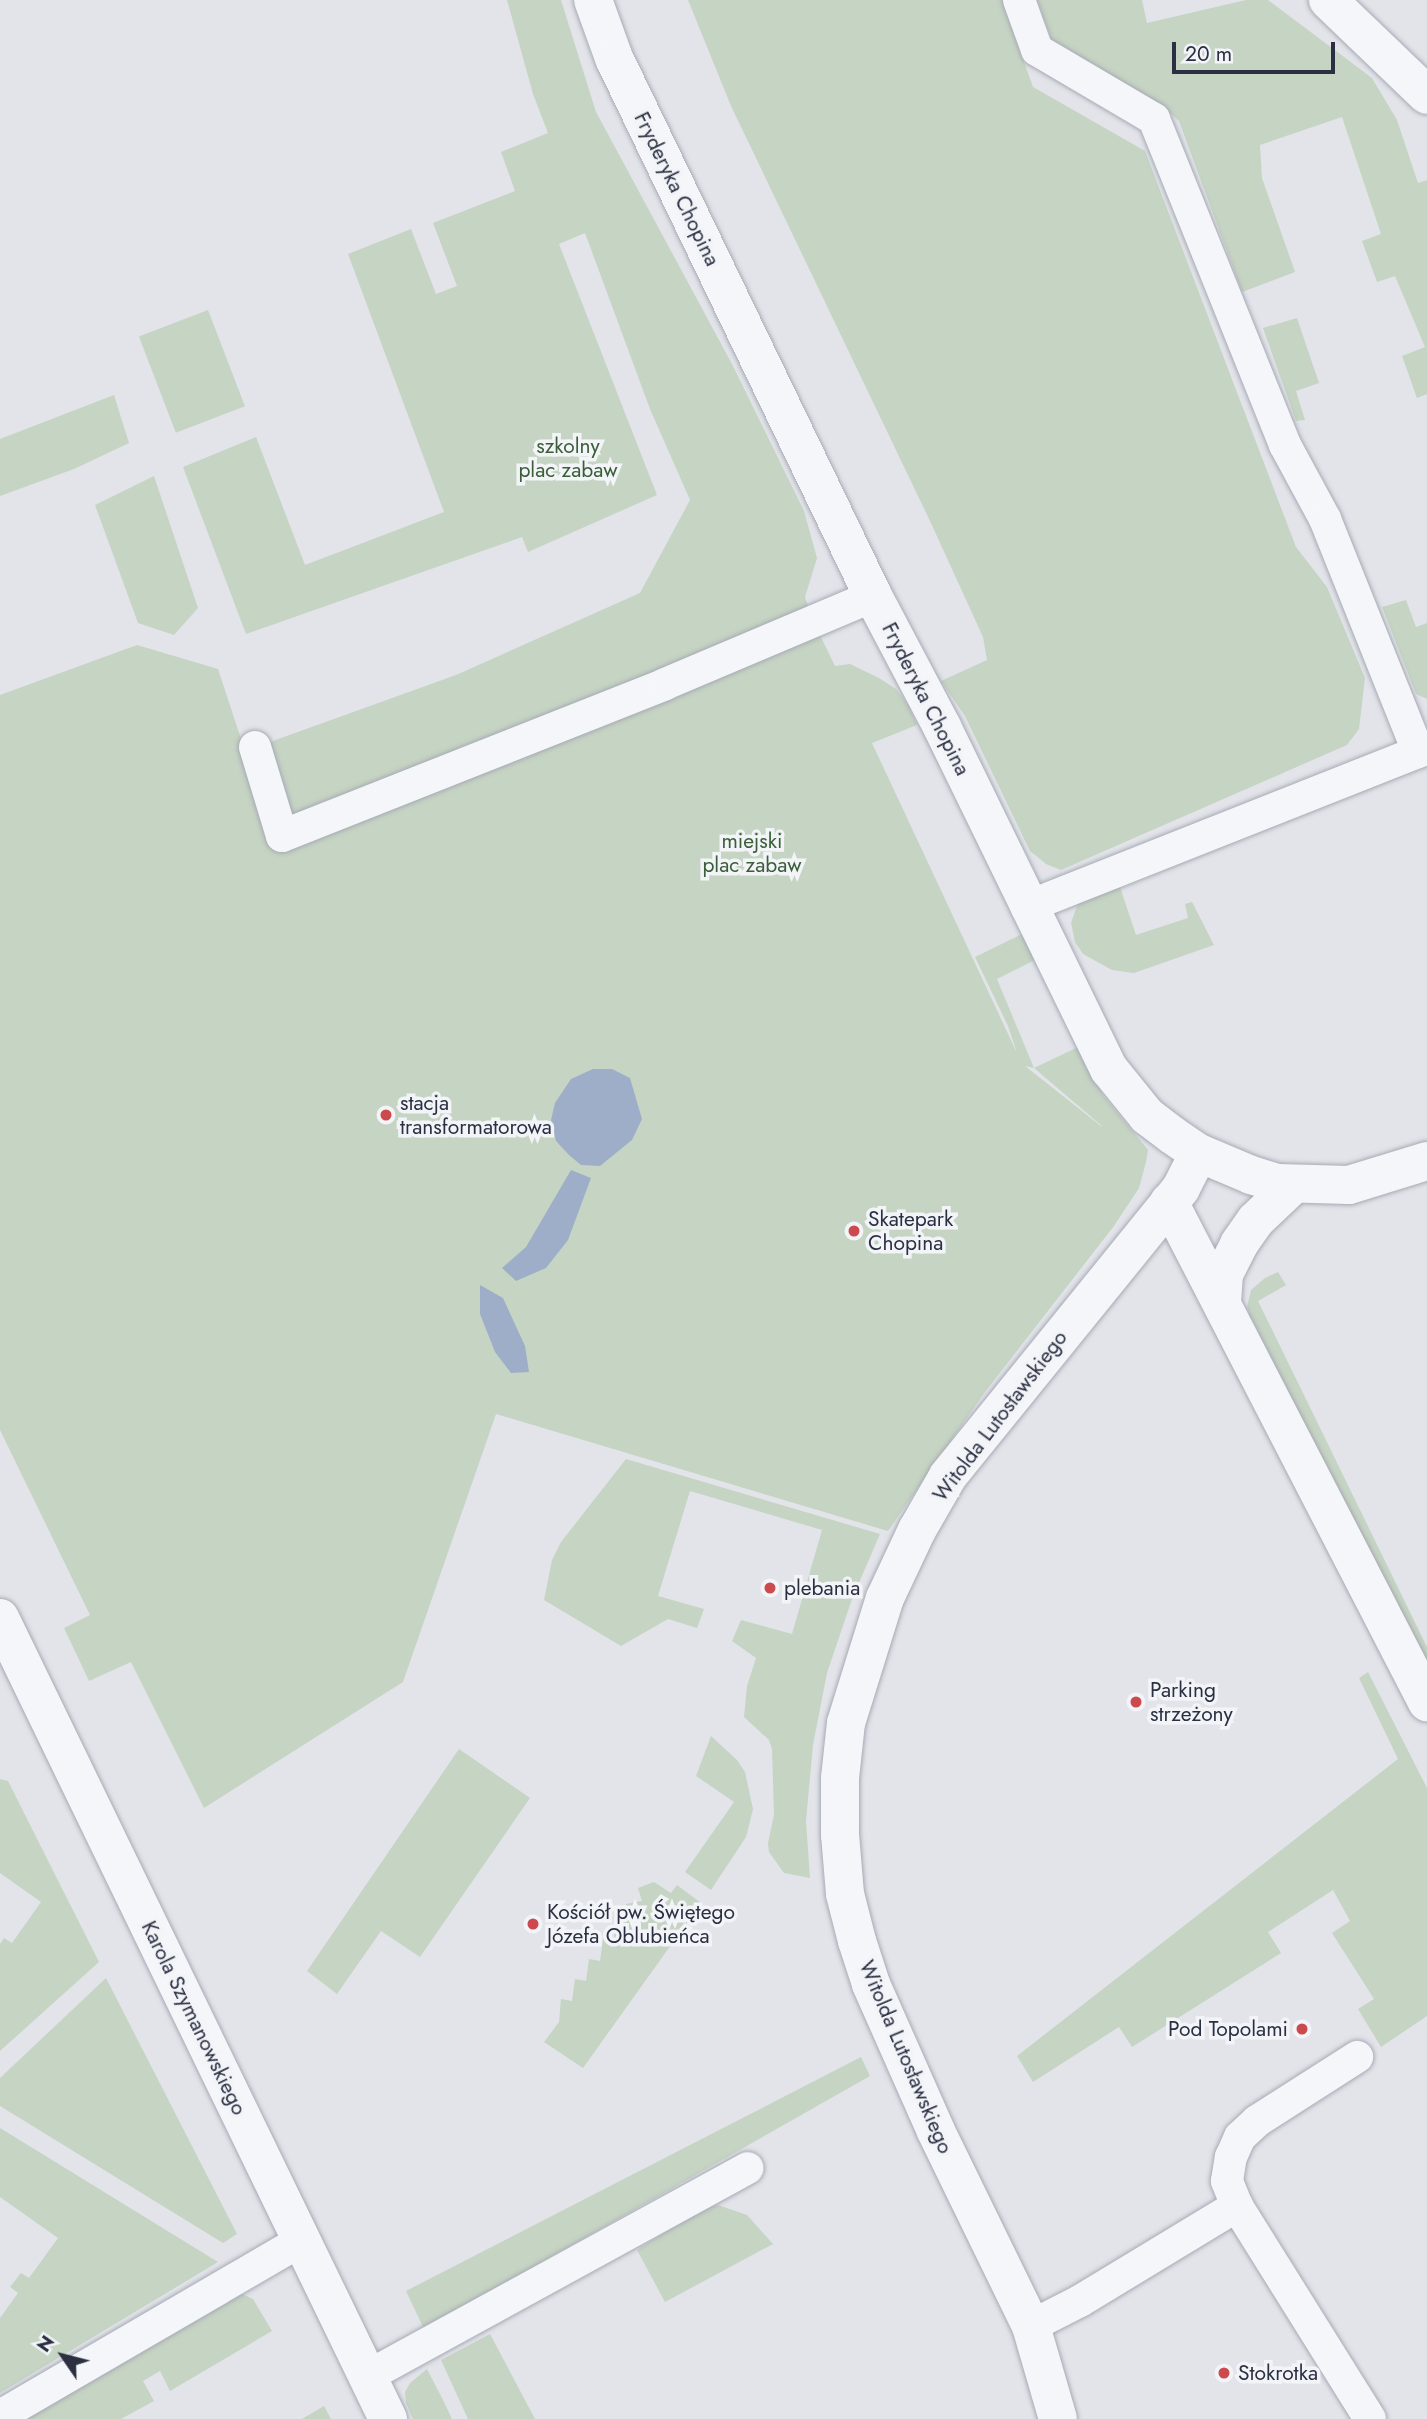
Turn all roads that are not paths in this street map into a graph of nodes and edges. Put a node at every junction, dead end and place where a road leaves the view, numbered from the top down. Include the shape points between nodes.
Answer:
1 (593, 0) edge
2 (1019, 0) edge
3 (1328, 0) edge
4 (1427, 95) edge
5 (873, 596) junction
6 (256, 747) dead end
7 (1027, 907) junction
8 (1199, 1153) junction
9 (1427, 1161) edge
10 (1294, 1184) junction
11 (1169, 1202) junction
12 (1222, 1302) junction
13 (0, 1618) edge
14 (1427, 1702) edge
15 (1357, 2057) dead end
16 (748, 2168) dead end
17 (1237, 2206) junction
18 (302, 2240) junction
19 (1031, 2326) junction
20 (366, 2377) junction
21 (0, 2416) edge
22 (388, 2419) edge
23 (1058, 2419) edge
24 (1370, 2419) edge

1 - 5 street, Fryderyka Chopina via 614,58
2 - 7 lane via 1037,50 1154,119 1286,445 1325,519 1418,752
3 - 4 street
5 - 6 lane via 666,684 282,836
5 - 7 street, Fryderyka Chopina via 942,727
7 - 8 street, Fryderyka Chopina via 1109,1069 1147,1116
8 - 10 street, Fryderyka Chopina via 1251,1175
8 - 11 street, Witolda Lutosławskiego
9 - 10 street, Fryderyka Chopina via 1358,1183
10 - 12 street via 1256,1220 1239,1244 1224,1274
11 - 12 street
11 - 19 street, Witolda Lutosławskiego via 948,1476 885,1598 846,1723 840,1835 845,1894 857,1941 871,1984 936,2131
12 - 14 street
13 - 18 street, Karola Szymanowskiego
15 - 17 lane via 1257,2121 1240,2137 1227,2181
16 - 20 lane
17 - 19 lane
17 - 24 lane
18 - 20 street, Karola Szymanowskiego
18 - 21 lane
19 - 23 street, Witolda Lutosławskiego
20 - 22 street, Karola Szymanowskiego

